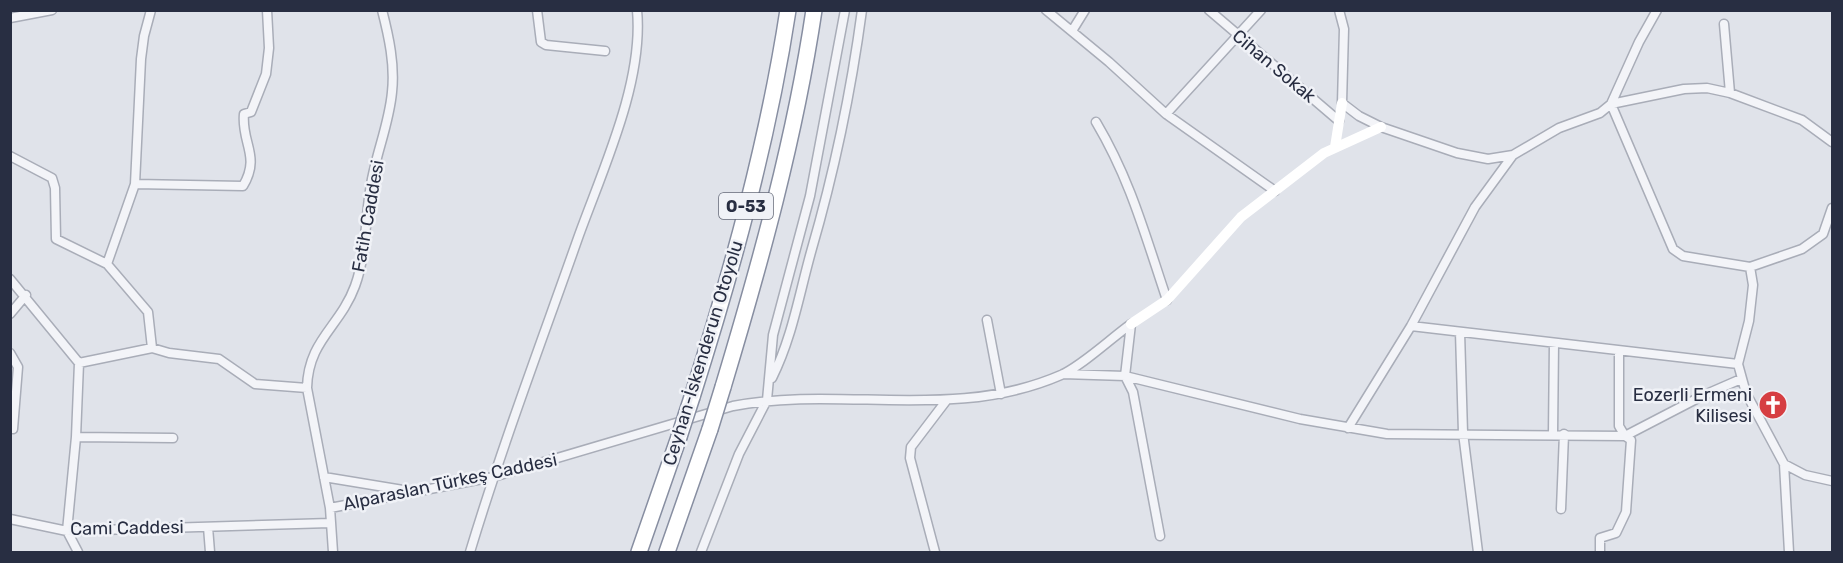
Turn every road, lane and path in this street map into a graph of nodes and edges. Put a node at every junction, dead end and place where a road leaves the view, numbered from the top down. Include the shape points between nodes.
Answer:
1 (51, 10) edge
2 (151, 10) edge
3 (267, 10) edge
4 (382, 10) edge
5 (537, 10) edge
6 (637, 10) edge
7 (788, 10) edge
8 (814, 10) edge
9 (845, 10) edge
10 (862, 10) edge
11 (1046, 10) edge
12 (1085, 10) edge
13 (1209, 10) edge
14 (1261, 10) edge
15 (1339, 10) edge
16 (1657, 10) edge
17 (10, 18) edge
18 (1724, 24) dead end
19 (1072, 31) junction
20 (1238, 36) junction
21 (605, 51) dead end
22 (1730, 93) junction
23 (1342, 103) junction
24 (1611, 104) junction
25 (1166, 114) junction
26 (1339, 121) junction
27 (1096, 122) dead end
28 (1381, 127) junction
29 (1833, 142) edge
30 (1335, 147) junction
31 (1513, 155) junction
32 (10, 156) edge
33 (135, 184) junction
34 (1275, 191) junction
35 (1833, 208) edge
36 (1830, 220) edge
37 (107, 264) junction
38 (1750, 267) junction
39 (10, 279) edge
40 (26, 295) junction
41 (1167, 300) junction
42 (10, 314) edge
43 (987, 320) dead end
44 (1131, 324) junction
45 (1411, 326) junction
46 (1460, 332) junction
47 (1554, 343) junction
48 (152, 348) junction
49 (1619, 351) junction
50 (10, 353) edge
51 (79, 363) junction
52 (1738, 364) junction
53 (1062, 374) junction
54 (1125, 376) junction
55 (1741, 379) junction
56 (769, 383) junction
57 (307, 388) junction
58 (1001, 394) junction
59 (767, 400) junction
60 (946, 401) junction
61 (1348, 428) junction
62 (13, 429) dead end
63 (1463, 434) junction
64 (1553, 434) junction
65 (1563, 434) junction
66 (76, 436) junction
67 (1625, 436) junction
68 (173, 438) dead end
69 (1784, 464) junction
70 (324, 477) junction
71 (493, 477) junction
72 (1833, 481) edge
73 (415, 492) junction
74 (330, 508) junction
75 (1561, 509) dead end
76 (10, 519) edge
77 (330, 523) junction
78 (208, 527) junction
79 (67, 531) junction
80 (1160, 536) dead end
81 (78, 552) edge
82 (210, 552) edge
83 (333, 552) edge
84 (470, 552) edge
85 (639, 552) edge
86 (667, 552) edge
87 (701, 552) edge
88 (936, 552) edge
89 (1478, 552) edge
90 (1600, 552) edge
91 (1789, 552) edge

1 - 17 street
2 - 33 street via 141,59
3 - 33 street via 266,74 251,112 244,114 251,172 243,186
4 - 57 street, Fatih Caddesi via 390,41 392,94 370,188 360,270 354,289 309,361
5 - 21 street via 541,42
6 - 71 street via 639,26 627,102
7 - 85 highway, Ceyhan-İskenderun Otoyolu / O-53, bridge via 739,236 692,398
8 - 86 highway, Ceyhan-İskenderun Otoyolu / O-53, bridge via 764,243 710,429
9 - 56 street via 810,196 773,335
10 - 56 street via 821,224 786,351
11 - 19 street
12 - 19 street
13 - 20 street, Cihan Sokak
14 - 20 street
15 - 23 street via 1344,29
16 - 24 street
18 - 22 street
19 - 25 street
20 - 25 street
20 - 26 street, Cihan Sokak
22 - 24 street via 1684,89
22 - 29 street via 1802,120
23 - 26 street
23 - 28 street via 1359,117
24 - 31 street
24 - 38 street via 1673,249 1683,256
25 - 34 street
26 - 30 street
27 - 41 street via 1131,188
28 - 30 street
28 - 31 street via 1457,153 1488,159
30 - 34 street
31 - 45 street via 1475,207
32 - 37 street via 52,178 56,188 56,239
33 - 37 street
34 - 41 street via 1241,217
35 - 36 street
36 - 38 street via 1823,234 1802,249
37 - 48 street via 148,312
38 - 52 street via 1753,285 1749,321
39 - 40 street
40 - 42 street
40 - 51 street
41 - 44 street
43 - 58 street
44 - 53 street
44 - 54 street
45 - 46 street
45 - 61 street
46 - 47 street
46 - 63 street
47 - 49 street
47 - 64 street
48 - 51 street
48 - 57 street via 219,358 255,384
49 - 52 street
49 - 67 street via 1619,426
50 - 62 street via 18,367
51 - 66 street
52 - 55 street
53 - 54 street
53 - 58 street, Alparaslan Türkeş Caddesi
54 - 61 street
54 - 80 street via 1133,392
55 - 67 street
55 - 69 street
56 - 59 street
57 - 70 street, Fatih Caddesi
58 - 60 street, Alparaslan Türkeş Caddesi
59 - 60 street, Alparaslan Türkeş Caddesi
59 - 71 street, Alparaslan Türkeş Caddesi via 732,406
59 - 87 street via 739,454
60 - 88 street via 910,447
61 - 63 street via 1387,434
63 - 64 street
63 - 89 street
64 - 65 street
65 - 67 street
65 - 75 street
66 - 68 street
66 - 79 street
67 - 90 street via 1631,440 1626,512 1616,533 1600,538
69 - 72 street via 1805,475
69 - 91 street
70 - 73 street
70 - 74 street, Fatih Caddesi
71 - 73 street, Alparaslan Türkeş Caddesi
71 - 84 street
73 - 74 street, Alparaslan Türkeş Caddesi
74 - 77 street, Fatih Caddesi
76 - 79 street, Cami Caddesi
77 - 78 street, Cami Caddesi
77 - 83 street, Fatih Caddesi
78 - 79 street, Cami Caddesi
78 - 82 street
79 - 81 street

